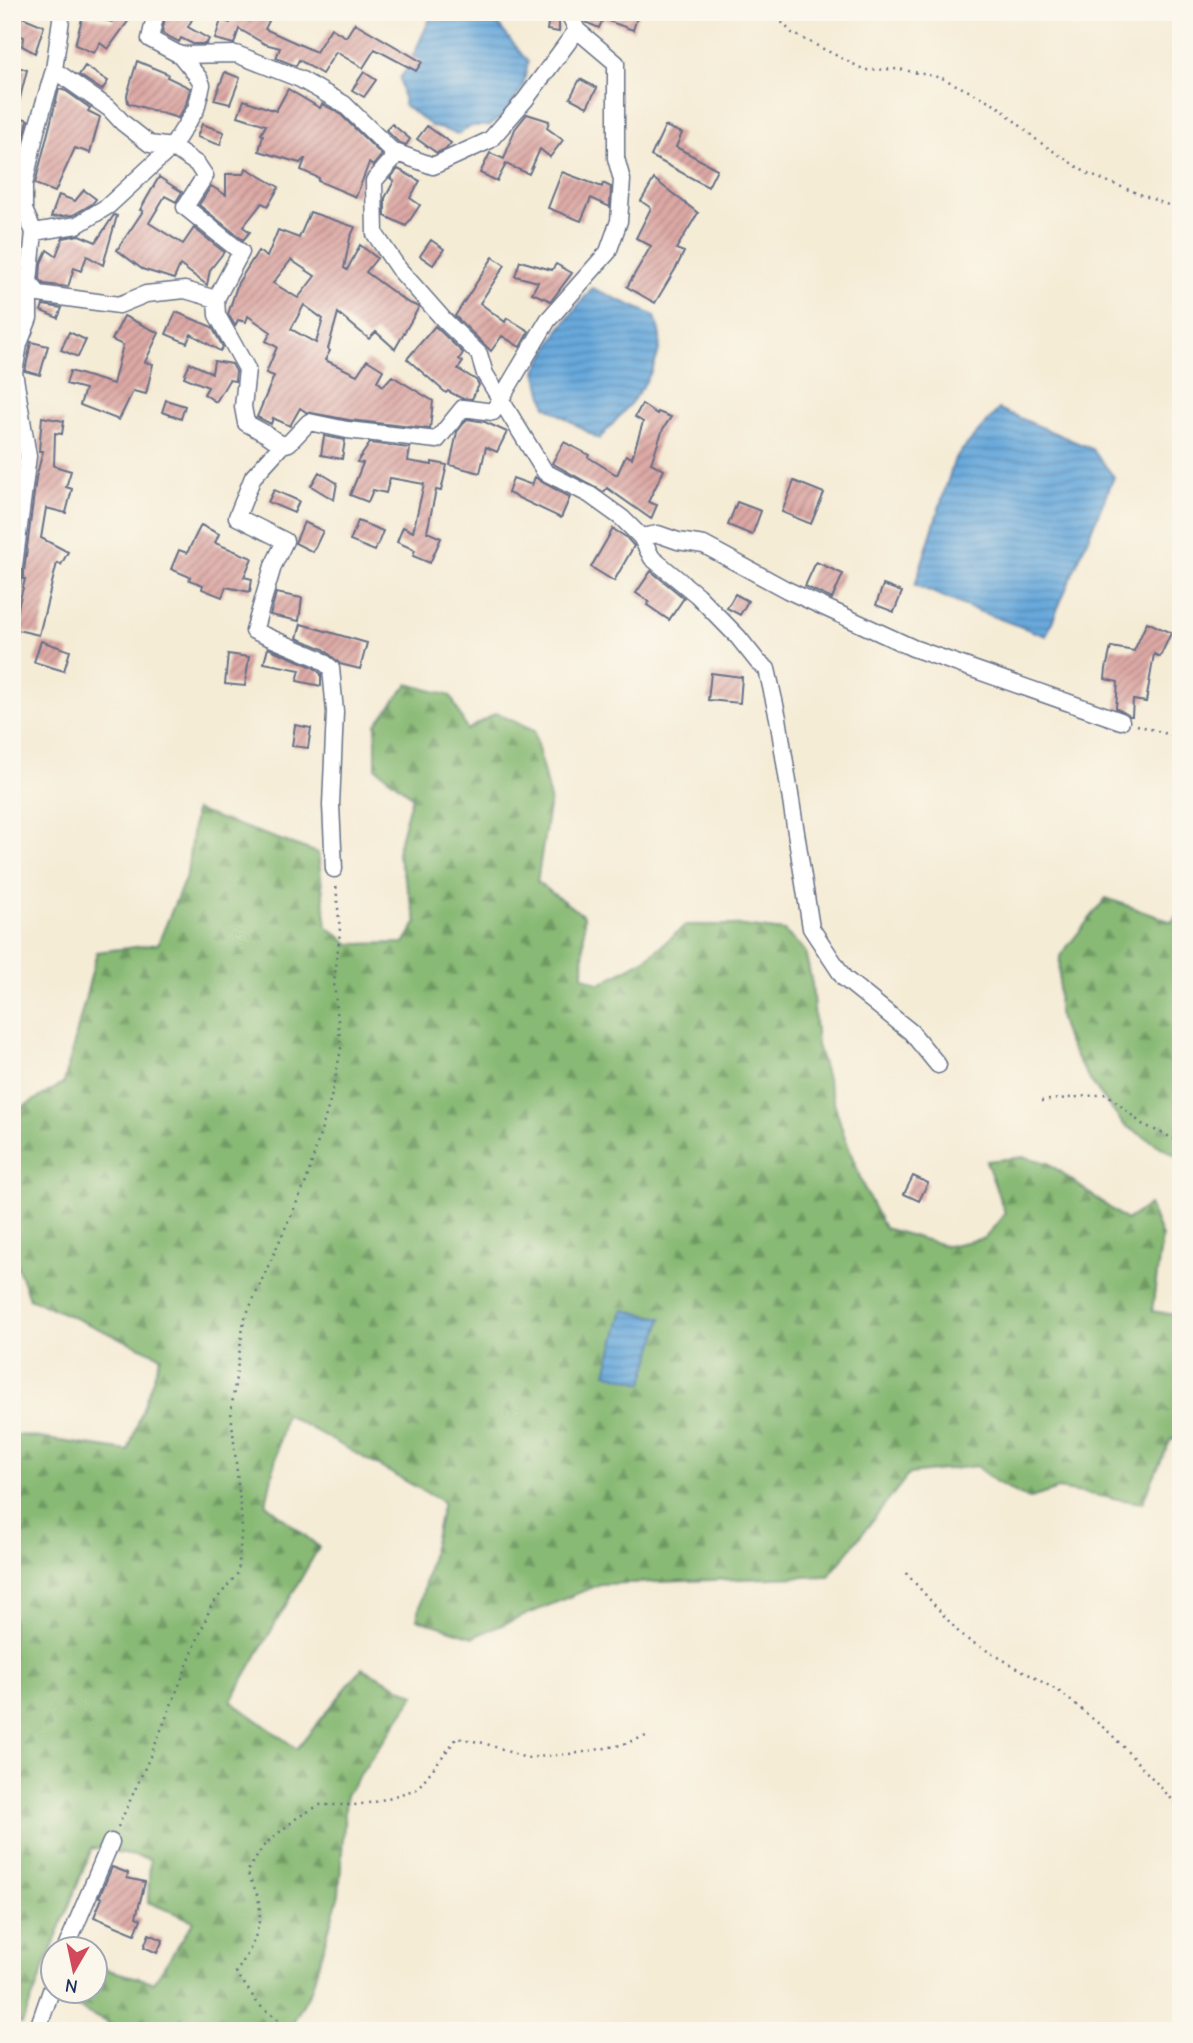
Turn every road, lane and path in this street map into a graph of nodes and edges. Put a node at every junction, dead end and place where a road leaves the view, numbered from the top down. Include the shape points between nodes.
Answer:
1 (62, 12) edge
2 (156, 12) edge
3 (568, 12) edge
4 (772, 12) edge
5 (577, 30) junction
6 (180, 55) junction
7 (54, 70) junction
8 (172, 147) junction
9 (392, 151) junction
10 (1181, 210) edge
11 (34, 232) junction
12 (29, 282) junction
13 (216, 299) junction
14 (282, 445) junction
15 (641, 537) junction
16 (12, 582) edge
17 (1121, 721) joint
18 (1181, 738) edge
19 (334, 869) joint
20 (938, 1065) dead end
21 (1041, 1101) dead end
22 (1181, 1142) edge
23 (906, 1573) dead end
24 (649, 1735) dead end
25 (1181, 1809) edge
26 (111, 1842) joint
27 (72, 1934) edge
28 (46, 2004) edge
29 (37, 2031) edge
30 (286, 2031) edge

1 - 7 street
2 - 6 street via 150,39
3 - 5 street
4 - 10 path via 792,33 865,70 899,69 942,78 995,104 1038,141 1088,174
5 - 9 street via 490,140 433,166
5 - 14 street via 616,63 616,158 622,180 619,221 608,252 548,320 493,412 463,408 437,440 309,422
6 - 8 street via 202,85 196,109
6 - 9 street via 236,54 300,79 344,104
7 - 8 street via 150,144
7 - 11 street via 24,185 24,209
8 - 11 street via 108,206 77,225
8 - 13 street via 197,164 205,176 186,207 241,252
9 - 15 street via 392,160 374,181 375,234 398,268 479,354 485,374 545,472 590,495
11 - 12 street
12 - 13 street via 39,293 119,305 146,294 185,290
12 - 16 street via 29,318 14,372 28,456
13 - 14 street via 217,315 247,369 246,423
14 - 19 street via 253,478 237,517 285,541 254,631 331,668
15 - 17 street via 658,534 704,545 787,590 913,648
15 - 20 street via 652,558 697,595 767,669 811,928 844,978 911,1032
17 - 18 path
19 - 26 path via 340,932 334,983 341,1049 306,1182 244,1321 231,1412 242,1523 238,1573 211,1606
21 - 22 path via 1107,1094 1143,1125
23 - 25 path via 963,1637 1060,1692 1110,1733
24 - 30 path via 579,1754 526,1758 457,1738 417,1789 375,1802 320,1805 298,1817 265,1844 247,1872 259,1900 258,1928 236,1972 259,2005 283,2023
26 - 27 street
28 - 29 street

